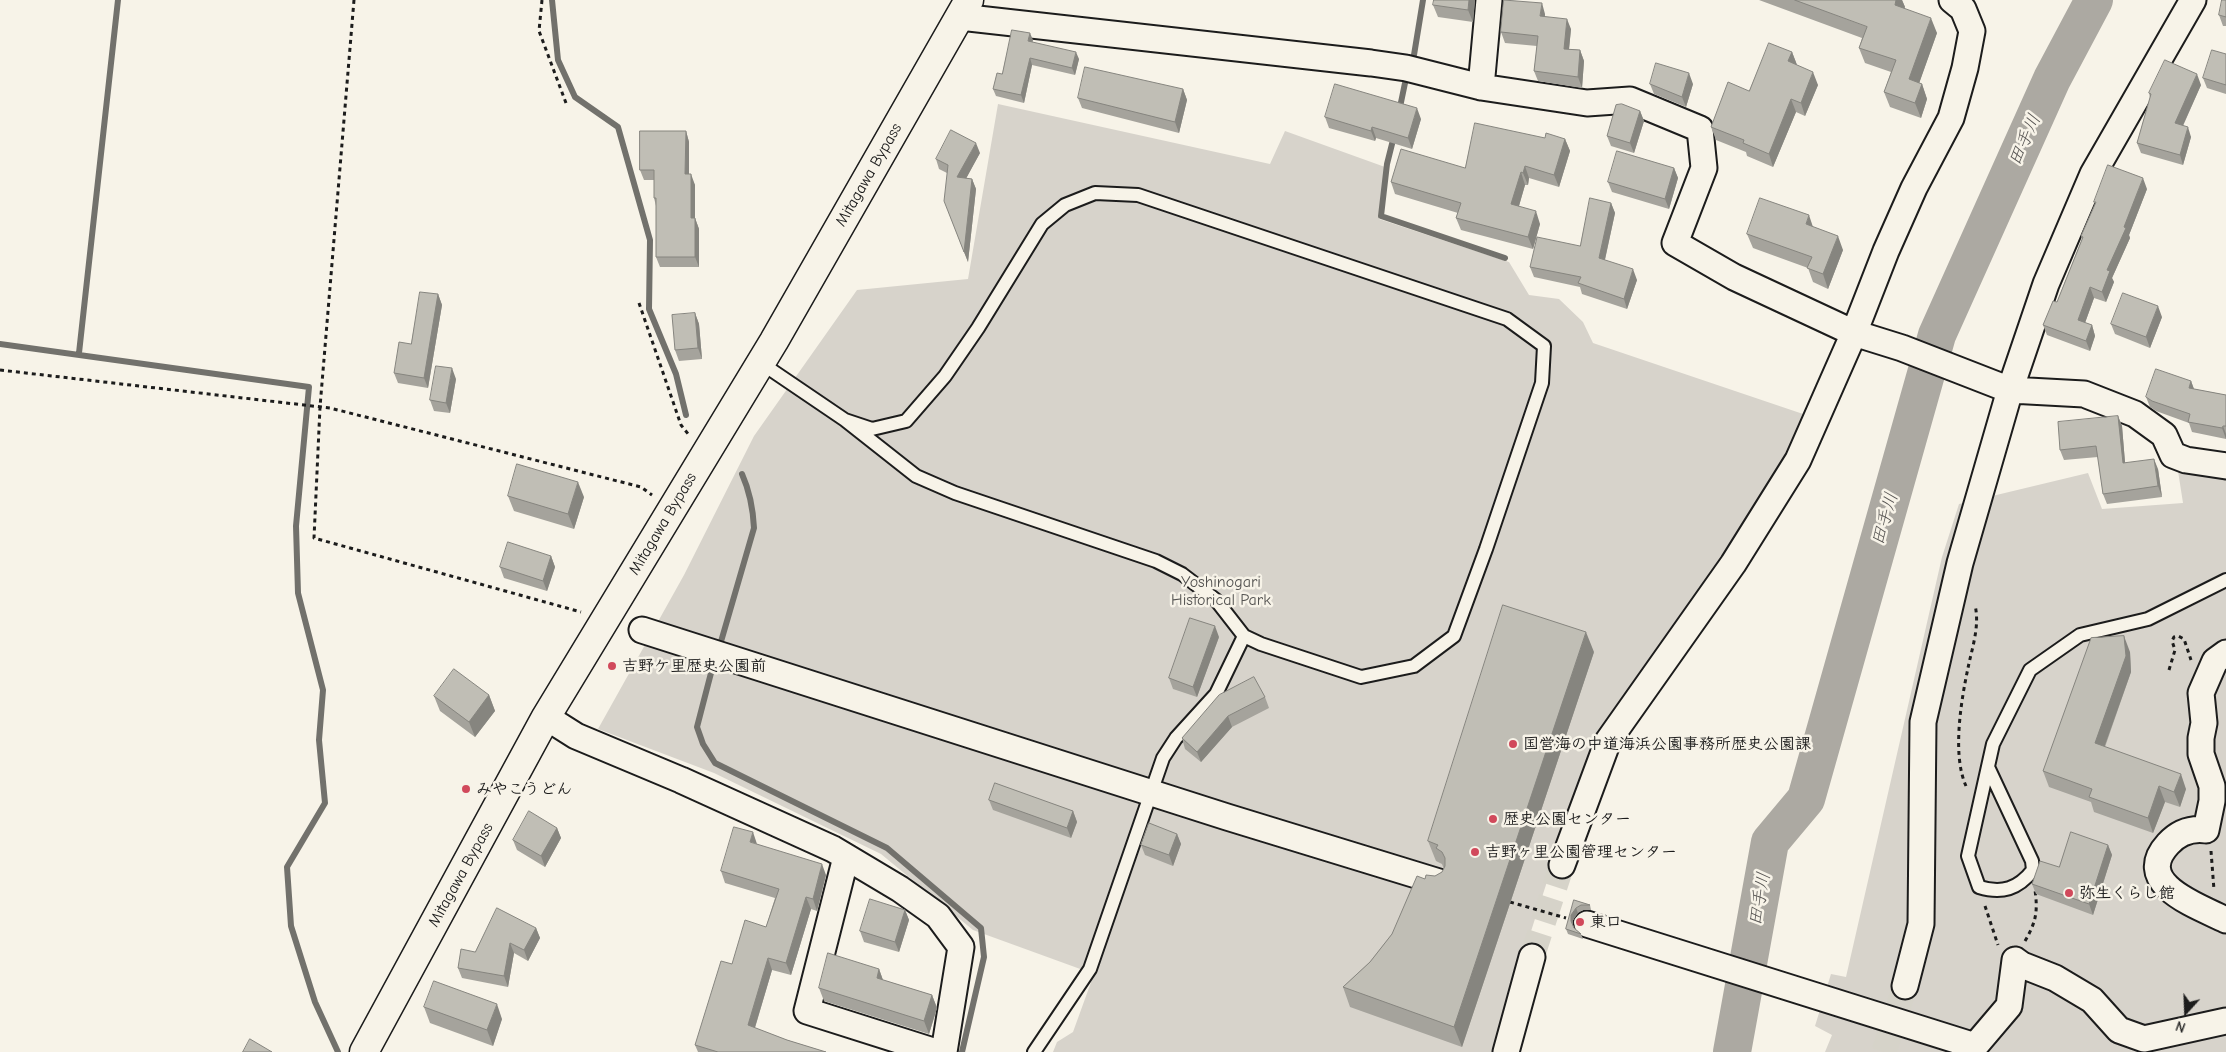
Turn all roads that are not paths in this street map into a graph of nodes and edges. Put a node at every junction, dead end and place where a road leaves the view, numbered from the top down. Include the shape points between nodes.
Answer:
1 (1488, 0) edge
2 (1952, 0) edge
3 (2193, 0) edge
4 (965, 9) edge
5 (1481, 87) junction
6 (1854, 333) junction
7 (760, 363) junction
8 (2010, 390) junction
9 (845, 420) junction
10 (2226, 466) edge
11 (2226, 580) edge
12 (642, 630) dead end
13 (1244, 636) junction
14 (2226, 653) edge
15 (546, 717) junction
16 (1988, 767) junction
17 (1151, 792) junction
18 (2214, 832) edge
19 (846, 857) junction
20 (1562, 865) tunnel mouth
21 (1439, 882) edge
22 (2221, 917) edge
23 (1580, 922) road end
24 (1532, 957) tunnel mouth
25 (1905, 986) tunnel mouth
26 (2226, 1021) edge
27 (364, 1052) edge
28 (936, 1052) edge
29 (944, 1052) edge
30 (1034, 1052) edge
31 (1506, 1052) edge

1 - 5 street
2 - 6 street via 1962,9 1972,31 1951,118 1914,188
3 - 8 street via 2093,174 2046,284
4 - 5 street via 1406,68
4 - 7 highway, Mitagawa Bypass
5 - 6 street via 1587,104 1630,100 1700,128 1704,168 1675,243 1734,277
6 - 8 street
6 - 20 street via 1798,460 1733,564 1608,741
7 - 9 lane
7 - 15 highway, Mitagawa Bypass
8 - 10 street via 2084,394 2135,414 2164,435 2173,455
8 - 25 street via 1960,563 1923,722 1921,924
9 - 13 lane via 916,476 1137,553 1182,574 1216,600
9 - 13 lane via 872,429 906,421 945,376 1042,224 1065,205 1095,193 1138,195 1508,319 1544,346 1542,383 1454,636 1414,666 1361,677
11 - 16 lane via 2148,619 2080,635 2030,670 1993,744
12 - 17 street
13 - 17 lane via 1216,694 1176,738 1163,758
14 - 18 street via 2215,661 2201,693 2204,723 2201,754 2212,786
15 - 19 street via 576,736 681,780
15 - 27 highway, Mitagawa Bypass
16 - 16 lane via 1968,856 1979,888 1993,892 2010,889 2025,881 2033,870 2032,861
17 - 21 street
17 - 30 lane via 1090,969
18 - 22 street via 2194,828 2170,842 2162,851 2158,874 2182,899
19 - 28 street via 807,1011
19 - 29 street via 938,916 961,947
23 - 26 street via 1975,1046 2009,1006 2015,960 2092,1000 2119,1030 2144,1039
24 - 31 street

